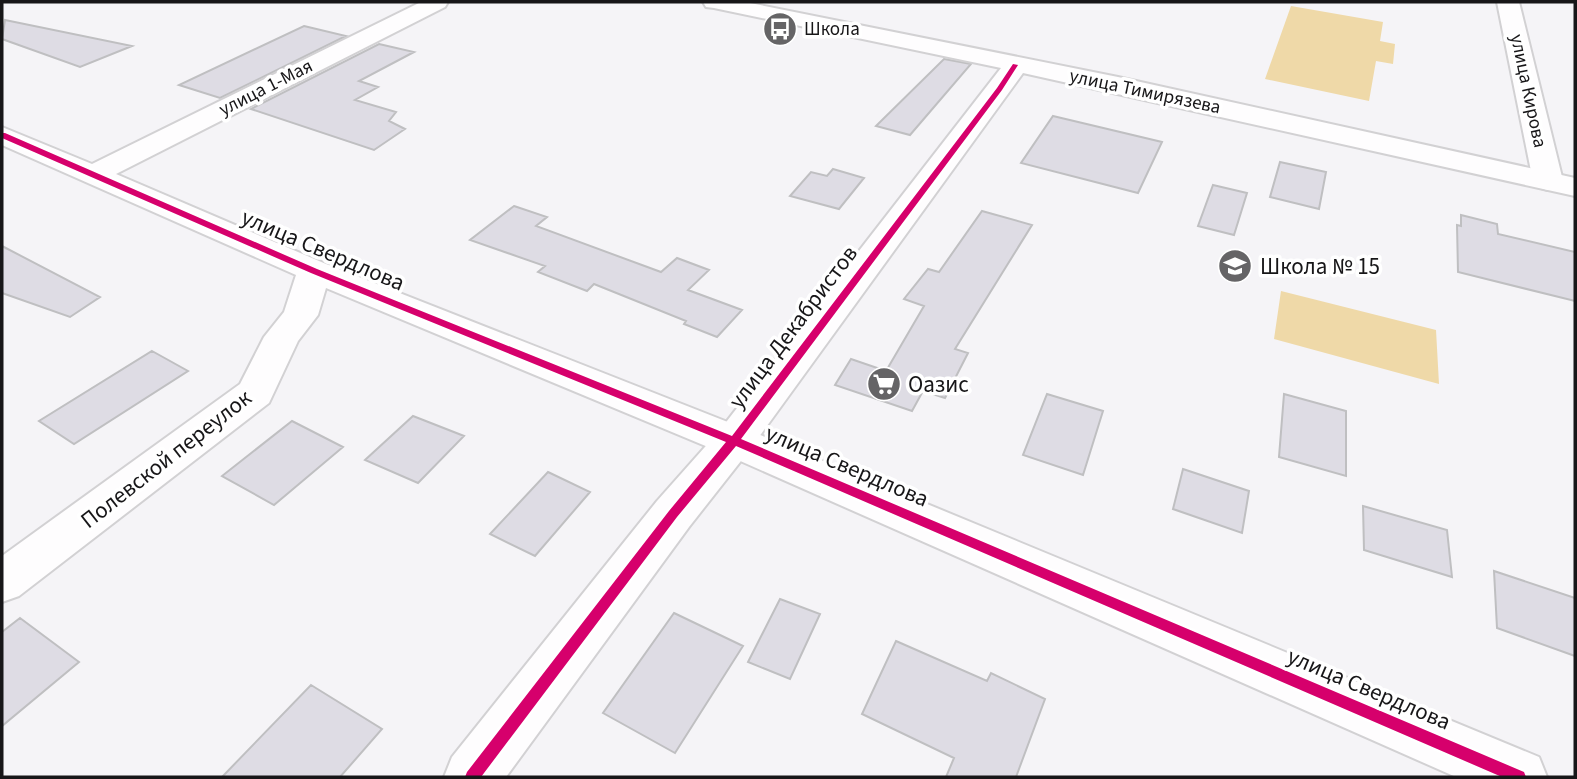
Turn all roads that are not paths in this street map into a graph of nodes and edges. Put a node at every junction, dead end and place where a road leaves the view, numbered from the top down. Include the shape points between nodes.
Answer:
1 (437, 2) edge
2 (714, 2) edge
3 (1508, 2) edge
4 (793, 9) edge
5 (1015, 65) junction
6 (2, 135) edge
7 (94, 174) junction
8 (1548, 181) junction
9 (1575, 187) edge
10 (314, 271) junction
11 (733, 441) junction
12 (2, 582) edge
13 (471, 777) edge
14 (1519, 777) edge

1 - 7 street, улица 1-Мая
2 - 4 street, улица Тимирязева
3 - 8 street, улица Кирова
4 - 5 street, улица Тимирязева
5 - 8 street, улица Тимирязева
5 - 11 street, улица Декабристов
6 - 7 street, улица Свердлова
7 - 10 street, улица Свердлова
8 - 9 street, улица Тимирязева
10 - 11 street, улица Свердлова
10 - 12 street, Полевской переулок via 300,314 282,337 255,393
11 - 13 street, улица Декабристов
11 - 14 street, улица Свердлова

